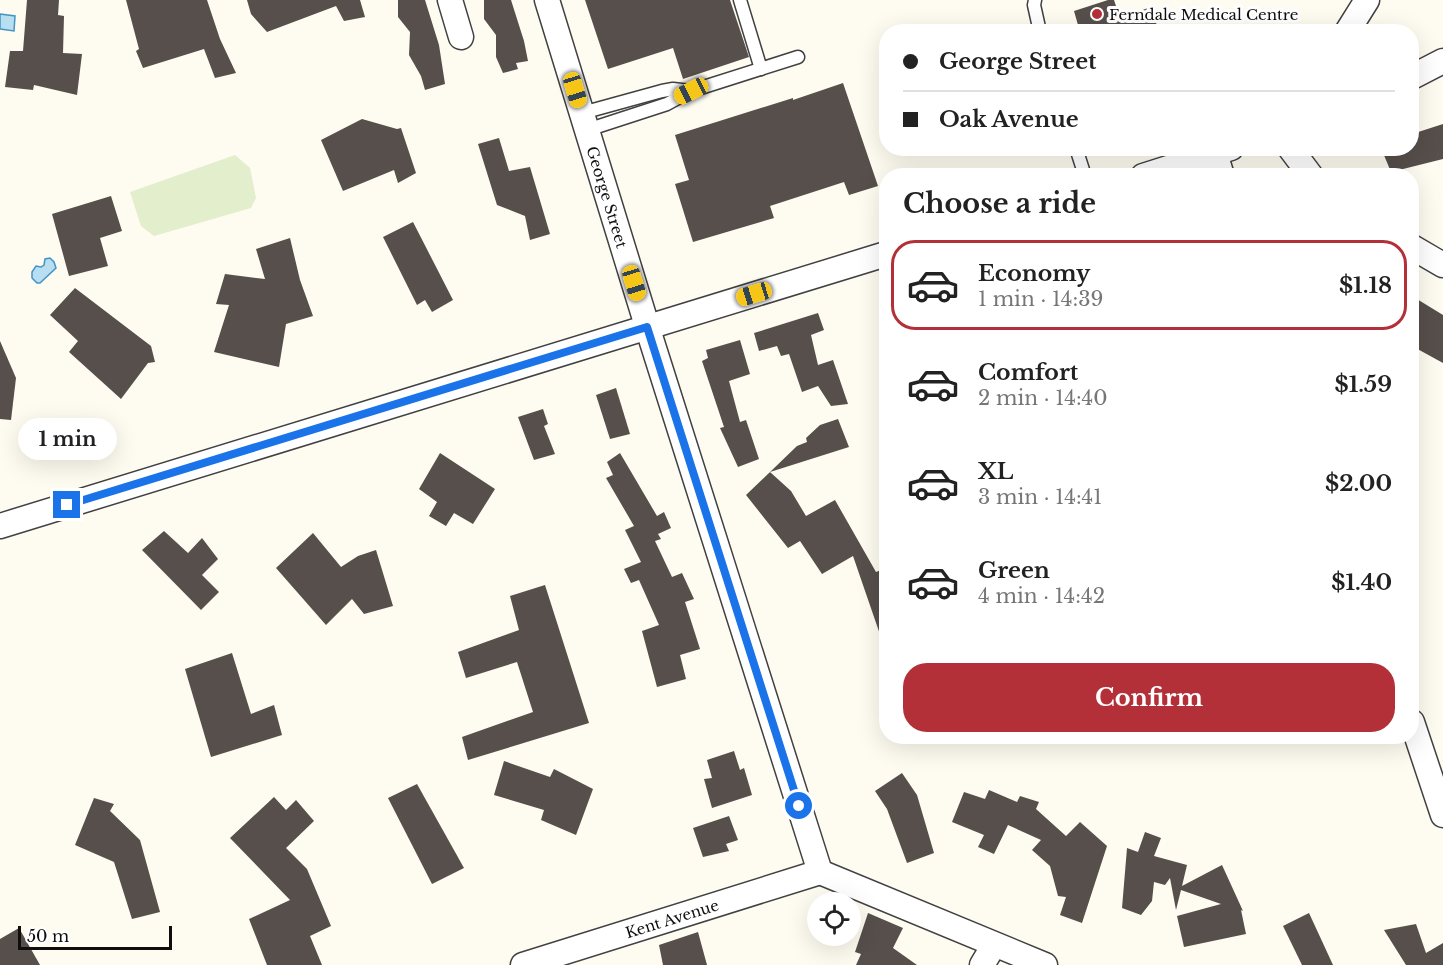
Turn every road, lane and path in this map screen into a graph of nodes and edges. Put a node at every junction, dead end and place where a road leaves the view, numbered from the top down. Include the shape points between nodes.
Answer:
1 (450, 0) edge
2 (547, 0) edge
3 (740, 0) edge
4 (1035, 0) edge
5 (1367, 0) edge
6 (1038, 24) edge
7 (1355, 24) edge
8 (461, 37) dead end
9 (798, 57) dead end
10 (1443, 61) edge
11 (761, 69) junction
12 (1419, 73) edge
13 (691, 91) junction
14 (584, 121) junction
15 (1223, 159) edge
16 (1181, 168) edge
17 (1419, 250) edge
18 (879, 256) edge
19 (1443, 265) edge
20 (647, 327) junction
21 (0, 526) edge
22 (1419, 743) edge
23 (1443, 815) edge
24 (820, 872) junction
25 (988, 955) edge
26 (523, 965) edge
27 (1045, 965) edge

1 - 8 street
2 - 14 street, George Street
3 - 11 lane
4 - 6 lane
5 - 7 street
9 - 11 lane
10 - 12 street
11 - 13 lane
13 - 14 lane via 649,110
13 - 14 lane via 662,91
14 - 20 street, George Street
15 - 16 street
17 - 19 street
18 - 20 street
20 - 21 street
20 - 24 street, George Street
22 - 23 street
24 - 25 street
24 - 26 street, Kent Avenue
25 - 27 street

